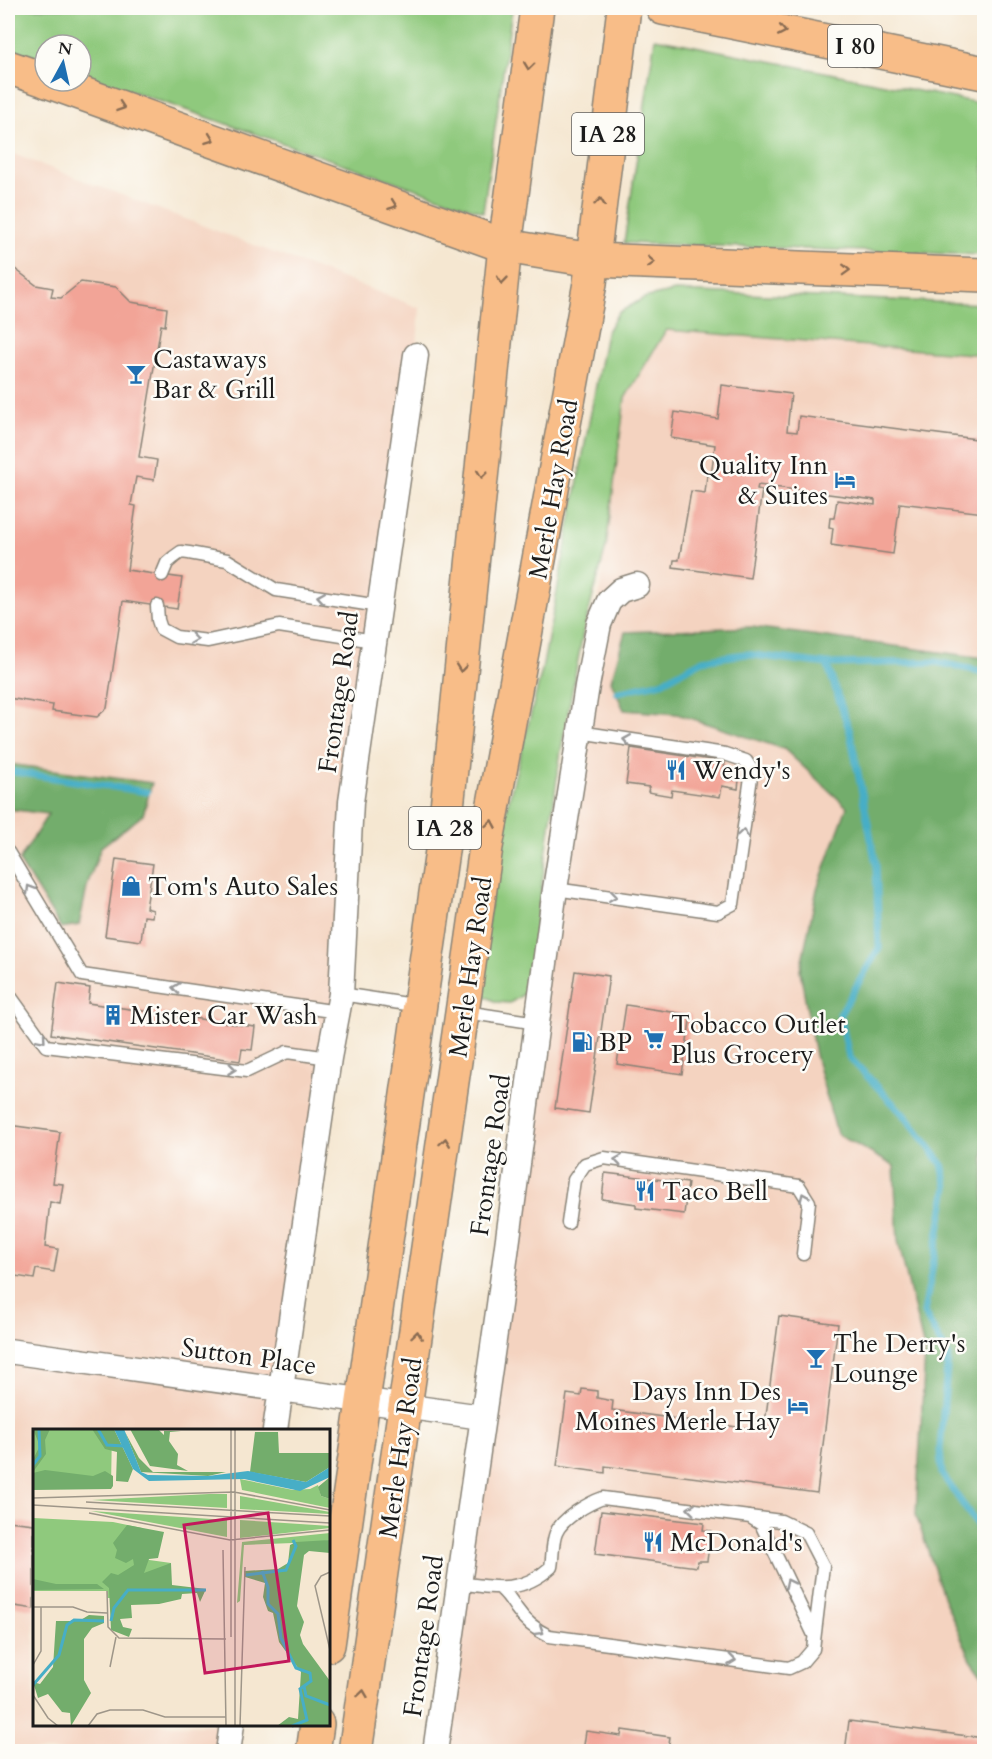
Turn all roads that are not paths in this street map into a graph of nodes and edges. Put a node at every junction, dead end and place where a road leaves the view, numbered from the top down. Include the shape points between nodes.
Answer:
1 (537, 8) edge
2 (624, 8) edge
3 (663, 8) edge
4 (8, 67) edge
5 (984, 73) edge
6 (33, 76) edge
7 (79, 93) edge
8 (506, 246) junction
9 (592, 260) junction
10 (984, 275) edge
11 (416, 355) dead end
12 (162, 575) dead end
13 (638, 585) dead end
14 (157, 606) dead end
15 (379, 606) junction
16 (374, 640) junction
17 (579, 732) junction
18 (8, 852) edge
19 (555, 889) junction
20 (8, 993) edge
21 (339, 1003) junction
22 (420, 1006) junction
23 (464, 1012) junction
24 (537, 1023) junction
25 (330, 1058) junction
26 (568, 1223) dead end
27 (803, 1254) dead end
28 (8, 1352) edge
29 (281, 1389) junction
30 (364, 1401) junction
31 (406, 1407) junction
32 (482, 1417) junction
33 (275, 1429) edge
34 (749, 1516) junction
35 (459, 1583) junction
36 (501, 1589) junction
37 (330, 1631) edge
38 (814, 1636) junction
39 (232, 1726) edge
40 (317, 1726) edge
41 (228, 1752) edge
42 (313, 1752) edge
43 (355, 1752) edge
44 (435, 1752) edge

1 -> 8 main road, Merle Hay Road / IA 28
9 -> 2 main road, Merle Hay Road / IA 28
3 -> 5 main road, I 80
4 - 6 main road
7 -> 8 main road
8 - 9 main road
8 -> 22 main road, Merle Hay Road / IA 28 via 444,837
9 -> 10 main road
23 -> 9 main road, Merle Hay Road / IA 28 via 486,847
11 - 15 street, Frontage Road
15 -> 12 lane via 276,590 226,560 189,553 181,552 174,557
13 - 17 street, Frontage Road via 621,590 609,601 599,624
14 -> 16 lane via 161,628 176,637 208,641 279,626
15 - 16 street, Frontage Road
16 - 21 street, Frontage Road via 351,802
17 - 19 street, Frontage Road
19 -> 17 lane via 718,912 733,904 752,770 746,761 725,754
21 -> 18 lane via 82,975
19 - 24 street, Frontage Road
20 -> 25 lane via 46,1046 247,1071 287,1052
21 - 22 lane
21 - 25 street, Frontage Road
22 - 30 main road, Merle Hay Road / IA 28
23 - 24 lane
31 -> 23 main road, Merle Hay Road / IA 28
24 - 32 street, Frontage Road
25 - 29 street, Frontage Road
27 -> 26 lane via 809,1202 799,1186 604,1158 585,1164 574,1180
28 - 29 street, Sutton Place
29 - 30 street, Sutton Place
29 - 33 street, Frontage Road
30 - 31 street, Sutton Place
30 - 37 main road, Merle Hay Road / IA 28
31 - 32 street, Sutton Place
43 -> 31 main road, Merle Hay Road / IA 28
32 - 35 street, Frontage Road
34 -> 36 lane via 603,1498 561,1524 555,1534 551,1567 525,1583
38 -> 34 lane via 760,1524
34 - 38 lane via 781,1521 806,1533 823,1566
35 - 36 lane
35 - 44 street, Frontage Road
36 -> 38 lane via 537,1631 549,1636 789,1668 802,1662 813,1649
39 - 41 street
40 - 42 main road

